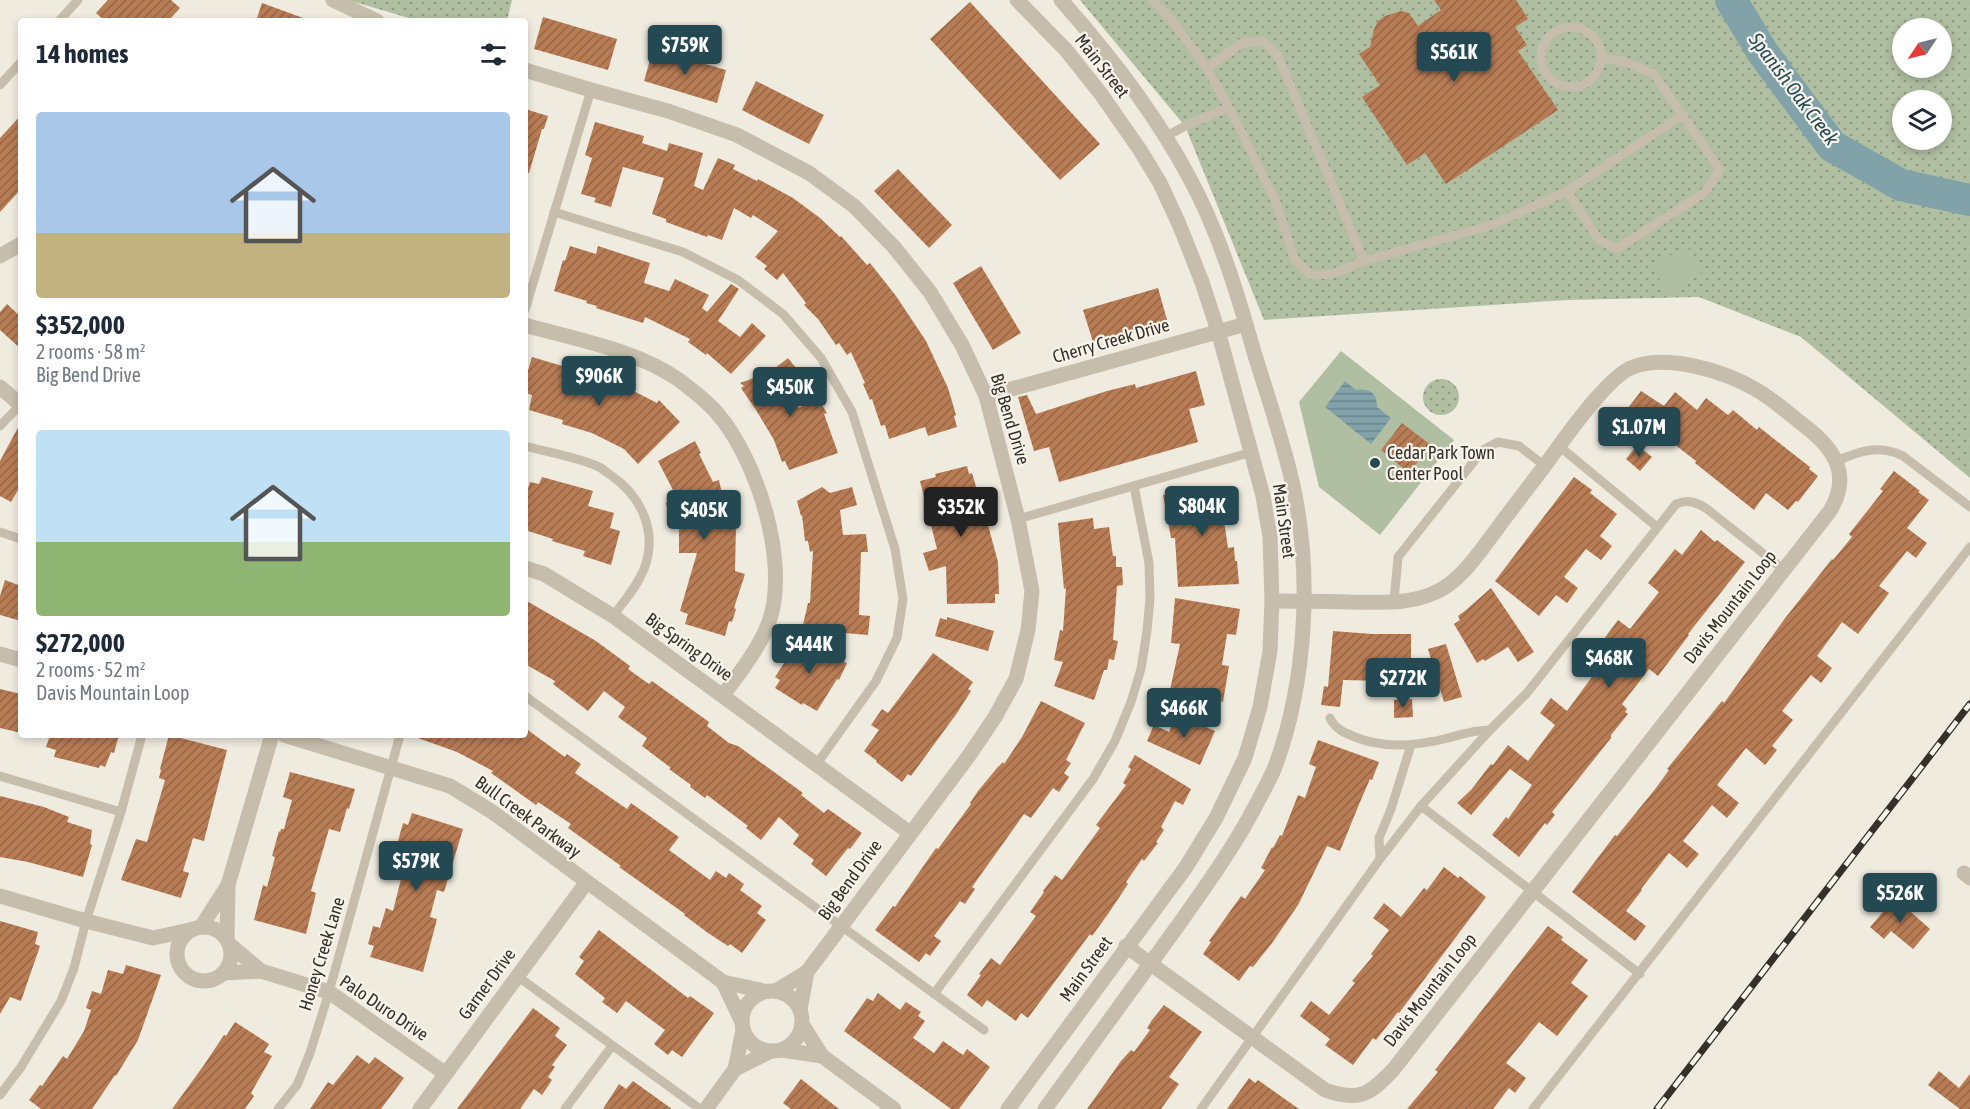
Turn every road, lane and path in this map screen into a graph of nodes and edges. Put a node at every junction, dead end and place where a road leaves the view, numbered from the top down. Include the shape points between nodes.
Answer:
1 (78, 0) edge
2 (333, 0) edge
3 (1017, 0) edge
4 (1061, 0) edge
5 (1153, 0) edge
6 (62, 18) edge
7 (360, 18) edge
8 (1602, 57) junction
9 (18, 65) edge
10 (1207, 68) junction
11 (528, 71) edge
12 (0, 85) edge
13 (591, 90) junction
14 (1227, 108) junction
15 (1683, 115) junction
16 (1165, 137) junction
17 (1140, 150) junction
18 (1567, 191) junction
19 (555, 212) junction
20 (18, 246) edge
21 (0, 256) edge
22 (1364, 261) junction
23 (528, 300) edge
24 (1246, 324) junction
25 (528, 326) edge
26 (1218, 331) junction
27 (0, 387) edge
28 (986, 396) junction
29 (18, 402) edge
30 (18, 407) edge
31 (0, 426) edge
32 (1559, 446) junction
33 (528, 447) edge
34 (1252, 452) junction
35 (1837, 461) junction
36 (1545, 466) junction
37 (1134, 486) junction
38 (1970, 507) edge
39 (1018, 519) junction
40 (1657, 527) junction
41 (0, 532) edge
42 (18, 538) edge
43 (1970, 547) edge
44 (528, 569) edge
45 (1784, 570) junction
46 (1272, 601) junction
47 (1304, 601) junction
48 (1394, 602) junction
49 (613, 616) junction
50 (0, 654) edge
51 (18, 659) edge
52 (723, 695) junction
53 (528, 698) edge
54 (1330, 718) dead end
55 (1490, 730) junction
56 (141, 738) edge
57 (271, 738) edge
58 (294, 738) edge
59 (399, 738) edge
60 (1411, 745) junction
61 (816, 765) junction
62 (390, 767) junction
63 (0, 776) edge
64 (1421, 806) junction
65 (121, 812) junction
66 (910, 833) junction
67 (1380, 859) junction
68 (586, 883) junction
69 (228, 885) junction
70 (1532, 892) junction
71 (0, 896) edge
72 (86, 921) junction
73 (840, 926) junction
74 (198, 928) junction
75 (153, 938) junction
76 (228, 942) junction
77 (1126, 946) junction
78 (1150, 963) junction
79 (180, 968) junction
80 (261, 971) junction
81 (807, 972) junction
82 (224, 973) junction
83 (1640, 974) junction
84 (517, 976) junction
85 (723, 982) junction
86 (770, 991) junction
87 (329, 992) junction
88 (934, 994) junction
89 (801, 1017) junction
90 (742, 1026) junction
91 (984, 1030) dead end
92 (1252, 1038) junction
93 (612, 1046) junction
94 (776, 1051) junction
95 (822, 1056) junction
96 (735, 1069) junction
97 (446, 1074) junction
98 (0, 1095) edge
99 (278, 1109) edge
100 (420, 1109) edge
101 (565, 1109) edge
102 (700, 1109) edge
103 (706, 1109) edge
104 (894, 1109) edge
105 (1008, 1109) edge
106 (1045, 1109) edge
107 (1201, 1109) edge
108 (1533, 1109) edge

1 - 6 lane
2 - 7 street
3 - 17 street, Main Street via 1066,50
4 - 16 street, Main Street via 1126,80
5 - 10 lane
8 - 8 lane via 1600,67 1588,82 1570,87 1552,81 1541,54 1543,45 1556,31 1574,27 1590,33
8 - 15 lane via 1654,74
9 - 12 lane
10 - 14 lane
10 - 22 lane via 1242,43 1263,41 1278,56
11 - 13 street, Big Bend Drive
13 - 19 lane
13 - 28 street, Big Bend Drive via 737,135 809,173 854,206 930,292 962,345
14 - 16 lane
14 - 22 lane via 1276,202 1295,260 1311,275 1332,274
15 - 18 lane
15 - 18 lane via 1720,170 1705,192 1617,249 1599,240
16 - 17 street
16 - 24 street, Main Street via 1210,221
17 - 26 street, Main Street via 1179,224
18 - 22 lane via 1492,225
19 - 23 lane
19 - 61 lane via 683,252 738,280 783,314 821,358 852,412 895,549 903,598 897,638 876,681
20 - 21 street
24 - 26 street, Cherry Creek Drive
24 - 47 street, Main Street via 1294,490 1301,534
25 - 52 street via 621,352 678,380 716,412 747,461 773,548 776,591 769,623
26 - 28 street, Cherry Creek Drive
26 - 34 street, Main Street
27 - 29 street
28 - 39 street, Big Bend Drive
30 - 31 lane
32 - 35 street via 1613,380 1632,367 1653,362 1711,371 1756,389 1809,429
32 - 36 street
32 - 40 lane
33 - 49 lane via 598,466 625,485 641,506 648,526 649,549 634,588
34 - 37 lane
34 - 46 street, Main Street via 1270,537
35 - 38 lane via 1854,453 1893,451
35 - 45 street, Davis Mountain Loop via 1841,487 1837,499
36 - 48 street via 1453,580 1415,600
36 - 48 lane via 1519,446 1498,442 1483,450 1398,557
37 - 39 lane
37 - 88 lane via 1149,563 1150,598 1141,669 1131,702 1093,779
39 - 66 street, Big Bend Drive via 1032,591 1016,680 968,757
40 - 45 lane via 1676,504 1686,500 1698,503
40 - 55 lane via 1527,693
41 - 42 lane
43 - 83 lane
44 - 49 street, Big Spring Drive via 544,574
45 - 70 street, Davis Mountain Loop
46 - 47 street
46 - 77 street, Main Street via 1270,651 1260,707 1245,758 1216,818 1186,867
47 - 48 street
47 - 78 street, Main Street via 1301,655 1274,769 1242,832
49 - 52 street, Big Spring Drive
50 - 51 street
52 - 61 street, Big Spring Drive
53 - 73 lane
54 - 60 lane via 1342,732 1362,740
55 - 60 lane
55 - 64 lane
56 - 65 lane
57 - 69 street
58 - 62 street, Bull Creek Parkway
59 - 62 lane, Honey Creek Lane
60 - 67 lane via 1379,838
61 - 66 street, Big Spring Drive
62 - 68 street, Bull Creek Parkway via 450,786 491,811
62 - 87 lane, Honey Creek Lane
63 - 65 lane
64 - 67 lane
64 - 70 lane
65 - 72 lane
66 - 73 street, Big Bend Drive
67 - 92 lane
68 - 84 street, Garner Drive
68 - 85 street, Bull Creek Parkway
69 - 74 street
69 - 76 street
70 - 83 lane
70 - 92 street, Davis Mountain Loop via 1393,1070 1368,1092 1343,1096 1325,1090
71 - 72 street
72 - 75 street
72 - 98 lane via 61,1001
73 - 81 street, Big Bend Drive
73 - 88 lane
74 - 75 street
74 - 76 street via 216,930
74 - 79 street via 180,941
75 - 79 street
76 - 80 street, Palo Duro Drive
76 - 82 street via 231,960
77 - 78 street, Davis Mountain Loop
77 - 105 street, Main Street
78 - 92 street, Davis Mountain Loop
78 - 106 street, Main Street
79 - 82 street via 192,979 201,981 217,979
80 - 82 street, Palo Duro Drive
80 - 87 street, Palo Duro Drive
81 - 86 street, Big Bend Drive
81 - 89 street, Big Bend Drive
83 - 108 lane
84 - 93 lane
84 - 97 street, Garner Drive
85 - 86 street, Bull Creek Parkway
85 - 90 street, Bull Creek Parkway
86 - 89 street via 791,997
86 - 90 street via 747,1003
87 - 97 street, Palo Duro Drive
87 - 99 lane, Honey Creek Lane via 297,1085
88 - 91 lane
89 - 94 street via 796,1040
89 - 95 street
90 - 94 street via 756,1047
90 - 96 street
92 - 107 lane
93 - 101 lane
93 - 102 lane
94 - 95 street
94 - 96 street
95 - 104 street
96 - 103 street
97 - 100 street, Garner Drive

